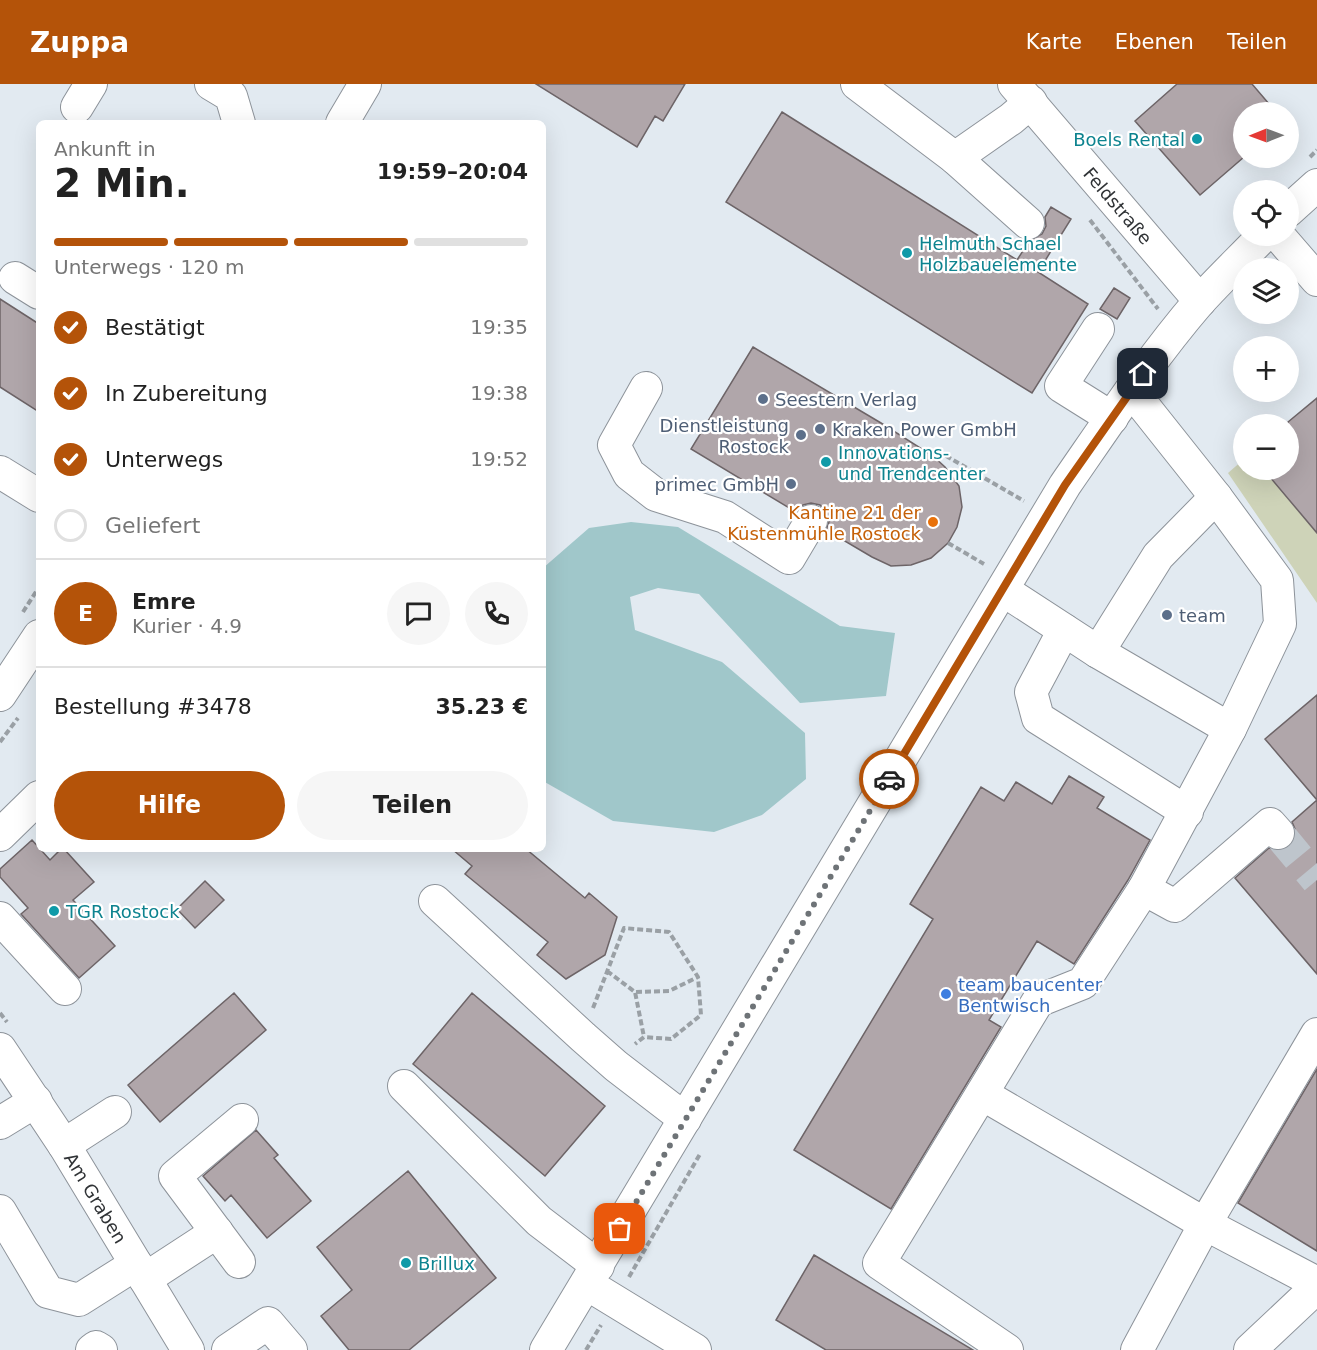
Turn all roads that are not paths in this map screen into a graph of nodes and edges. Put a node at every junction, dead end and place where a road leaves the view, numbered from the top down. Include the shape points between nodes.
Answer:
1 (212, 84) edge
2 (365, 84) edge
3 (857, 84) edge
4 (1023, 93) edge
5 (238, 120) edge
6 (344, 120) edge
7 (955, 158) junction
8 (1317, 185) edge
9 (1299, 201) edge
10 (1028, 223) dead end
11 (1253, 246) edge
12 (1288, 246) edge
13 (1317, 280) edge
14 (1200, 302) junction
15 (1098, 329) dead end
16 (646, 388) dead end
17 (1131, 390) junction
18 (1112, 418) junction
19 (0, 472) edge
20 (36, 494) edge
21 (1216, 497) junction
22 (811, 521) dead end
23 (1003, 590) junction
24 (1064, 630) junction
25 (36, 641) edge
26 (1098, 652) junction
27 (0, 695) edge
28 (1230, 729) junction
29 (36, 800) edge
30 (1187, 812) junction
31 (1278, 834) dead end
32 (0, 835) edge
33 (1144, 889) junction
34 (435, 901) dead end
35 (0, 918) edge
36 (65, 989) dead end
37 (1317, 1034) edge
38 (0, 1050) edge
39 (404, 1086) dead end
40 (982, 1094) junction
41 (36, 1101) junction
42 (115, 1112) dead end
43 (685, 1119) junction
44 (242, 1120) dead end
45 (0, 1123) edge
46 (64, 1145) junction
47 (0, 1211) edge
48 (1205, 1224) junction
49 (217, 1232) junction
50 (239, 1262) dead end
51 (141, 1271) junction
52 (592, 1275) junction
53 (1317, 1285) edge
54 (663, 1342) edge
55 (92, 1350) edge
56 (101, 1350) edge
57 (188, 1350) edge
58 (228, 1350) edge
59 (291, 1350) edge
60 (546, 1350) edge
61 (695, 1350) edge
62 (1007, 1350) edge
63 (1137, 1350) edge
64 (1250, 1350) edge

1 - 5 street via 231,96
2 - 6 street
3 - 7 street
4 - 7 street via 1011,119
4 - 14 street, Feldstraße
7 - 10 street
8 - 9 street
11 - 14 street
12 - 13 street
14 - 17 street
15 - 18 street via 1061,386
16 - 22 street via 614,445 629,474 656,495 725,517 789,558
17 - 18 street
17 - 21 street
18 - 23 street via 1065,485
19 - 20 street
21 - 26 street via 1158,556
21 - 28 street via 1277,580 1280,624
23 - 24 street
23 - 43 street
24 - 26 street
24 - 30 street via 1031,692 1038,718
25 - 27 street
26 - 28 street
28 - 30 street
29 - 32 street
30 - 33 street
31 - 33 street via 1270,824 1175,906
33 - 40 street via 1083,983 1038,1001
34 - 43 street via 616,1066
35 - 36 street
37 - 48 street
38 - 41 street, Am Graben
39 - 52 street
40 - 48 street
40 - 62 street via 879,1263
41 - 45 street
41 - 46 street, Am Graben
42 - 46 street
43 - 52 street
44 - 49 street via 175,1176
46 - 51 street, Am Graben
47 - 51 street via 48,1292 79,1300
48 - 53 street
48 - 63 street
49 - 50 street
49 - 51 street
51 - 57 street, Am Graben
52 - 54 street via 615,1301
52 - 60 street
53 - 64 street
54 - 61 street
55 - 56 street
58 - 59 street via 268,1323

